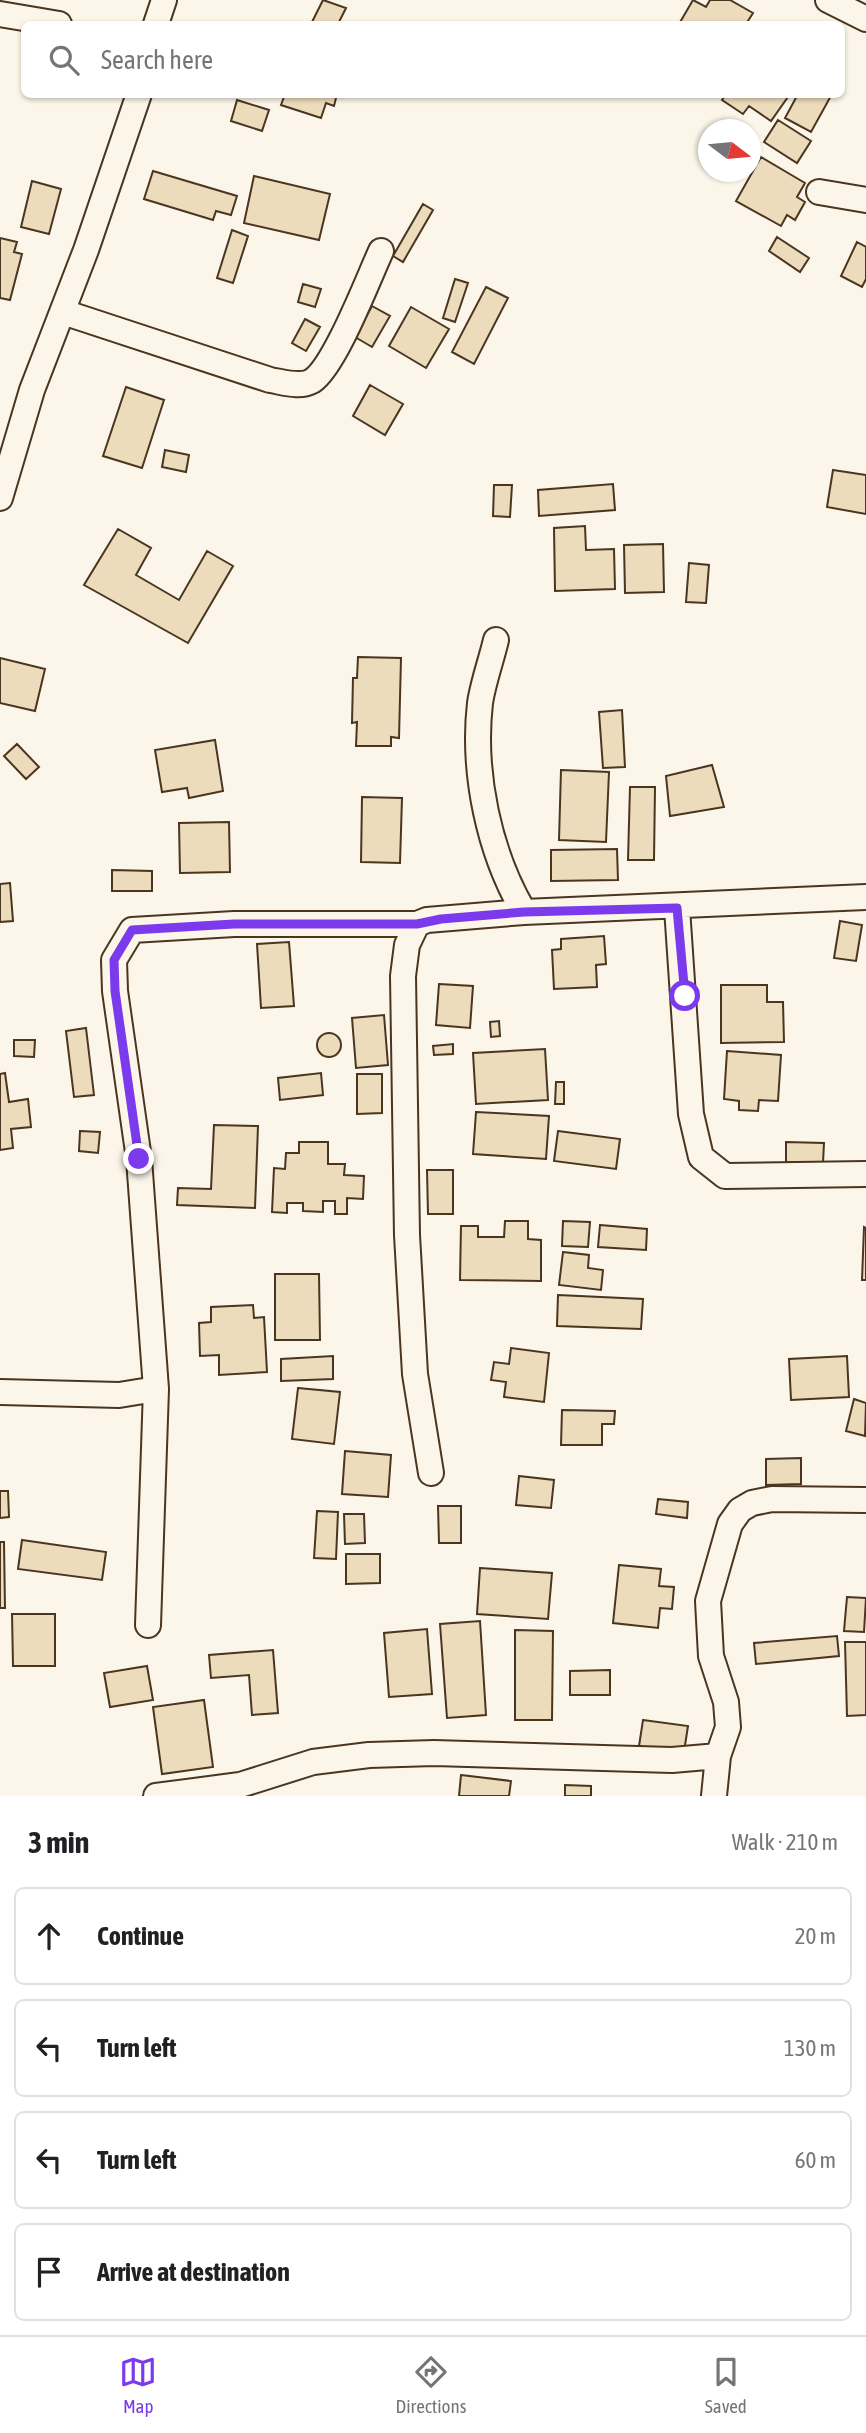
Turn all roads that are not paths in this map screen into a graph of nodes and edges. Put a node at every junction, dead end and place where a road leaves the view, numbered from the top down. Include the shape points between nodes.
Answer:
1 (164, 0) edge
2 (828, 0) edge
3 (0, 14) edge
4 (866, 19) edge
5 (41, 21) edge
6 (157, 21) edge
7 (138, 98) edge
8 (819, 192) dead end
9 (866, 200) edge
10 (381, 251) dead end
11 (62, 312) junction
12 (0, 498) edge
13 (496, 640) dead end
14 (866, 897) edge
15 (677, 908) junction
16 (524, 912) junction
17 (417, 924) junction
18 (866, 1174) edge
19 (156, 1389) junction
20 (0, 1392) edge
21 (431, 1472) dead end
22 (866, 1500) edge
23 (148, 1625) dead end
24 (718, 1755) junction
25 (156, 1796) edge
26 (714, 1796) edge

1 - 6 street
2 - 4 street
3 - 5 street
7 - 11 street
8 - 9 street
10 - 11 street via 333,355 313,380 301,385 270,380
11 - 12 street via 32,390
13 - 16 street via 480,702 479,758 498,862
14 - 15 street
15 - 16 street
15 - 18 street via 691,1114 701,1157 725,1176
16 - 17 street
17 - 19 street via 234,924 132,930 114,960 139,1159
17 - 21 street via 407,945 403,976 407,1235 415,1374
19 - 20 street via 119,1395
19 - 23 street
22 - 24 street via 772,1499 740,1510 730,1524 708,1601 711,1656 726,1702 728,1727
24 - 25 street via 672,1760 369,1755 313,1762 240,1785
24 - 26 street

